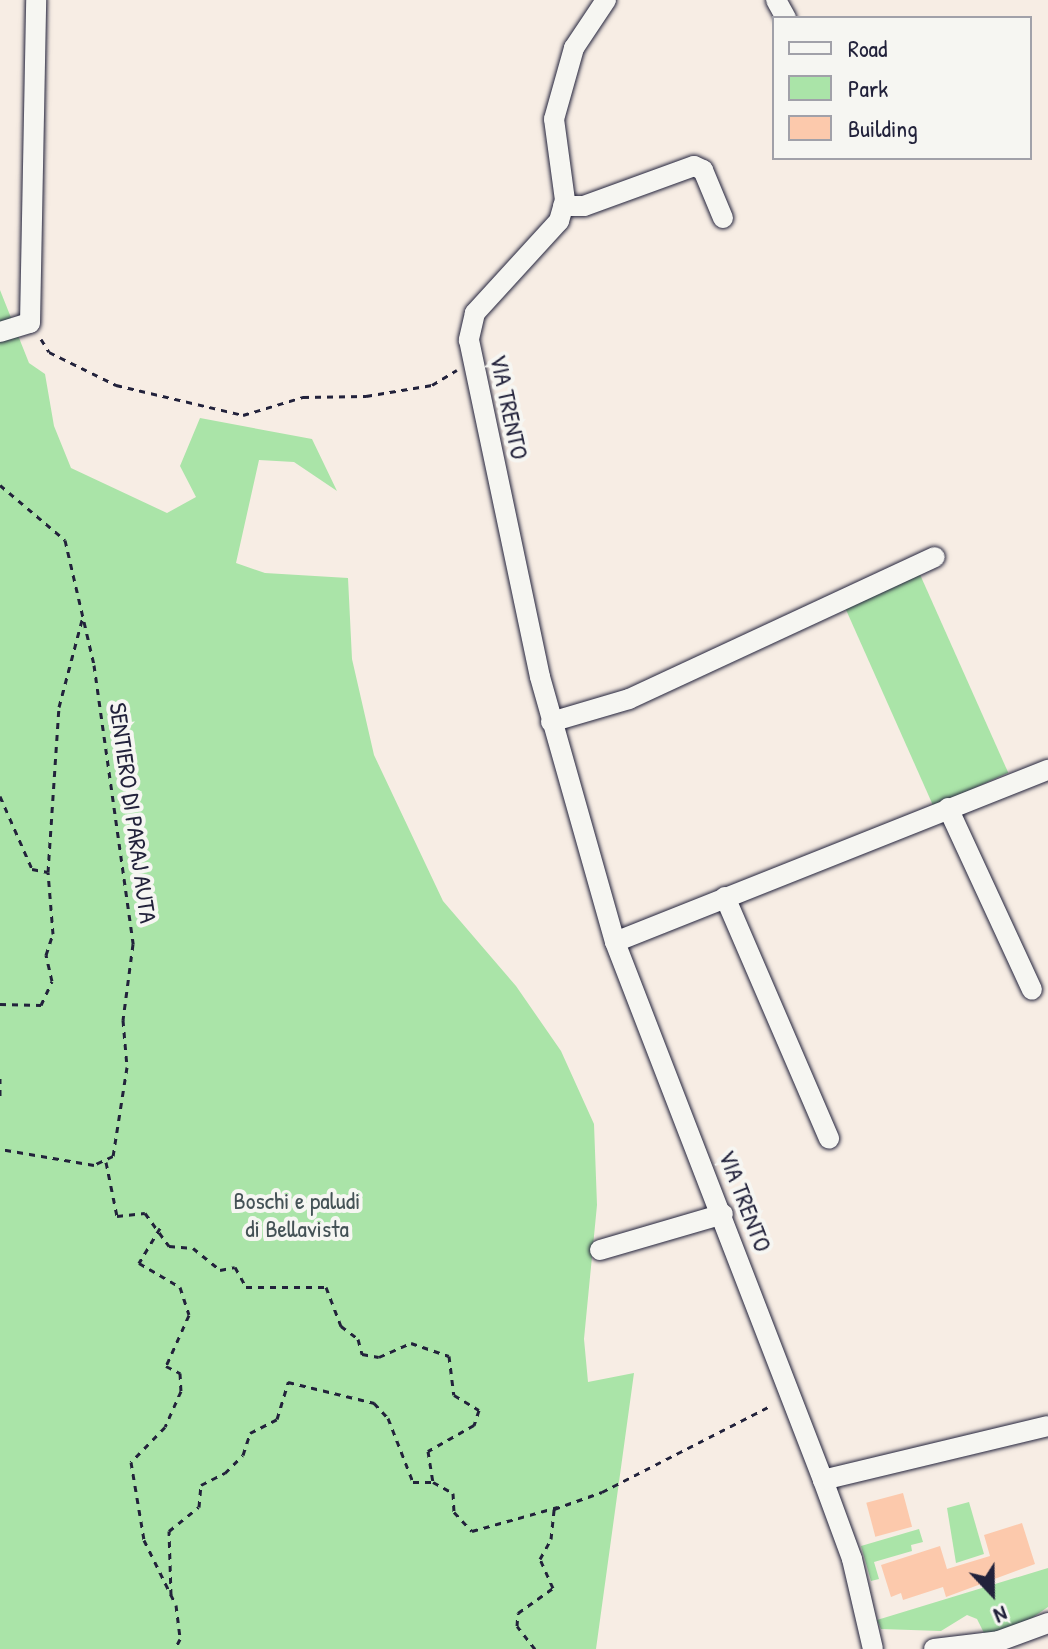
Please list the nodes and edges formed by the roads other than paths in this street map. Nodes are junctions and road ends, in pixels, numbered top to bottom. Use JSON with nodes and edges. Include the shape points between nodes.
{"nodes":[{"id":1,"x":36,"y":0,"type":"edge"},
{"id":2,"x":606,"y":0,"type":"edge"},
{"id":3,"x":563,"y":206,"type":"junction"},
{"id":4,"x":723,"y":218,"type":"dead end"},
{"id":5,"x":0,"y":332,"type":"edge"},
{"id":6,"x":935,"y":557,"type":"dead end"},
{"id":7,"x":551,"y":722,"type":"junction"},
{"id":8,"x":1048,"y":770,"type":"edge"},
{"id":9,"x":948,"y":808,"type":"junction"},
{"id":10,"x":725,"y":897,"type":"junction"},
{"id":11,"x":615,"y":942,"type":"junction"},
{"id":12,"x":1032,"y":990,"type":"dead end"},
{"id":13,"x":829,"y":1139,"type":"dead end"},
{"id":14,"x":723,"y":1214,"type":"junction"},
{"id":15,"x":600,"y":1250,"type":"dead end"},
{"id":16,"x":1048,"y":1426,"type":"edge"},
{"id":17,"x":823,"y":1480,"type":"junction"},
{"id":18,"x":1048,"y":1623,"type":"edge"},
{"id":19,"x":873,"y":1649,"type":"edge"},
{"id":20,"x":934,"y":1649,"type":"edge"}],
"edges":[{"from":1,"to":5,"type":"street","via":[[30,323]]},
{"from":2,"to":3,"type":"street","via":[[574,48],[554,119]]},
{"from":3,"to":4,"type":"street","via":[[584,206],[694,166],[703,170]]},
{"from":3,"to":7,"type":"street","name":"VIA TRENTO","via":[[534,256],[475,313],[469,340]]},
{"from":6,"to":7,"type":"street","via":[[629,699]]},
{"from":7,"to":11,"type":"street","name":"VIA TRENTO"},
{"from":8,"to":9,"type":"street"},
{"from":9,"to":10,"type":"street"},
{"from":9,"to":12,"type":"street"},
{"from":10,"to":11,"type":"street"},
{"from":10,"to":13,"type":"street"},
{"from":11,"to":14,"type":"street","name":"VIA TRENTO"},
{"from":14,"to":15,"type":"street"},
{"from":14,"to":17,"type":"street","name":"VIA TRENTO"},
{"from":16,"to":17,"type":"street"},
{"from":17,"to":19,"type":"street","name":"VIA TRENTO","via":[[852,1559]]},
{"from":18,"to":20,"type":"street","via":[[999,1641]]}]}
